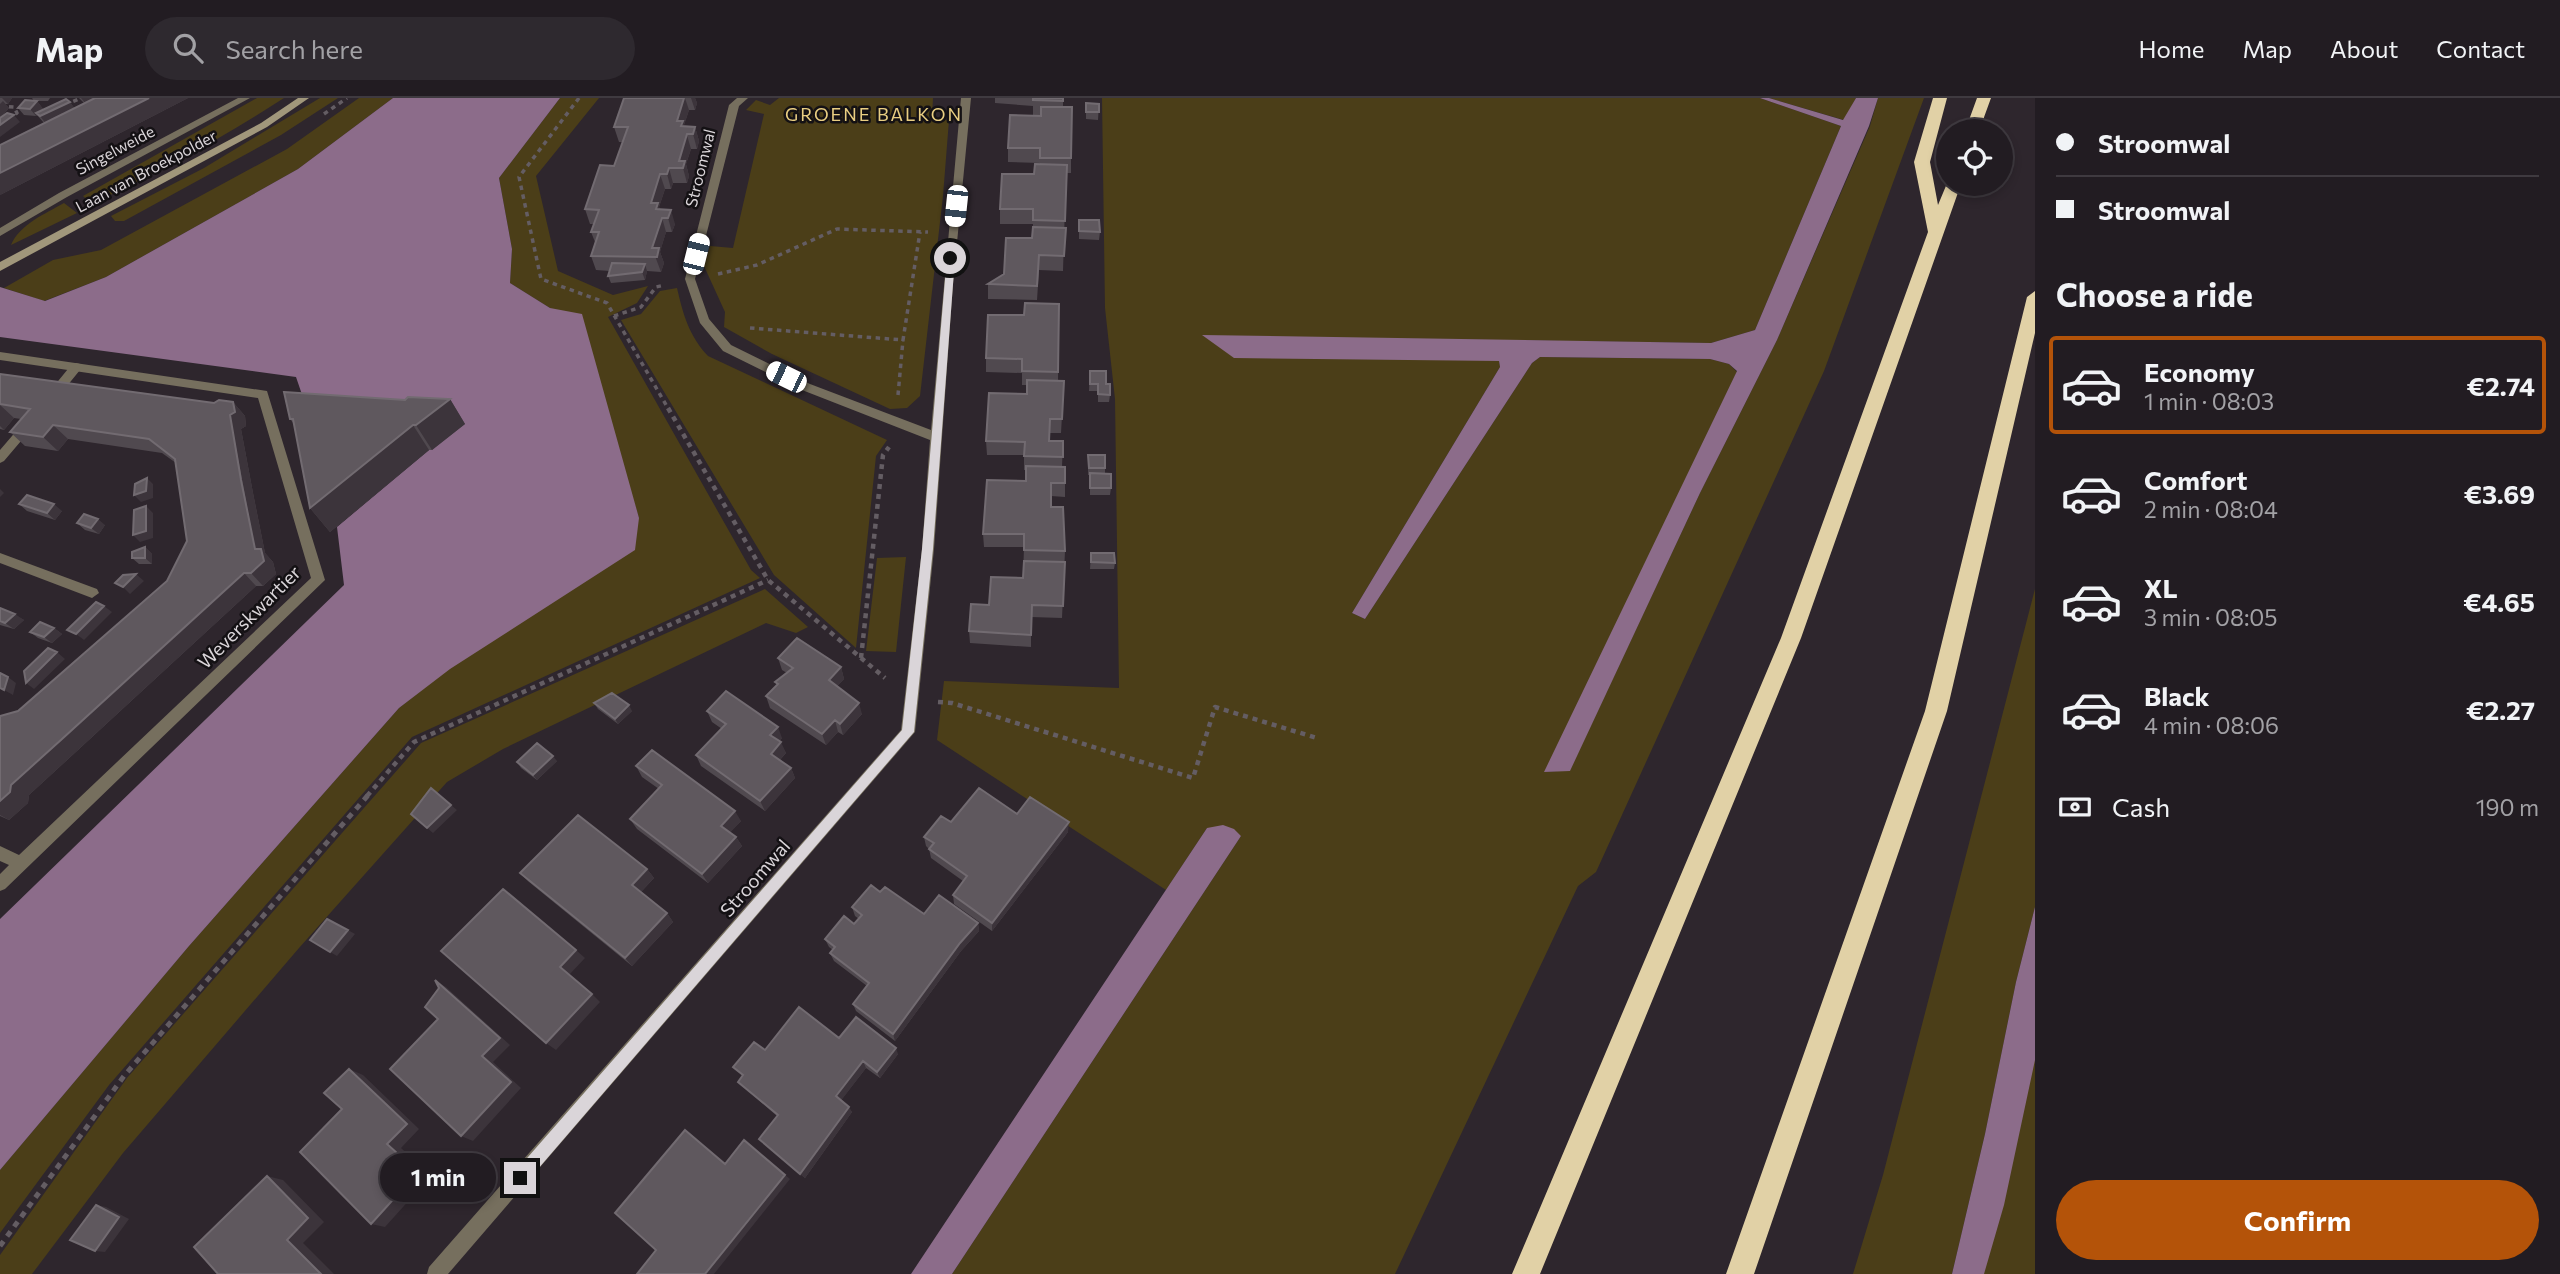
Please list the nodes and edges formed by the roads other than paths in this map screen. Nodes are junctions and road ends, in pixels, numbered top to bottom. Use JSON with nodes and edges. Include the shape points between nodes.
{"nodes":[{"id":1,"x":245,"y":98,"type":"edge"},
{"id":2,"x":304,"y":98,"type":"edge"},
{"id":3,"x":743,"y":98,"type":"edge"},
{"id":4,"x":966,"y":98,"type":"edge"},
{"id":5,"x":1940,"y":98,"type":"edge"},
{"id":6,"x":1984,"y":98,"type":"edge"},
{"id":7,"x":1976,"y":119,"type":"edge"},
{"id":8,"x":1949,"y":196,"type":"edge"},
{"id":9,"x":0,"y":233,"type":"edge"},
{"id":10,"x":1935,"y":233,"type":"junction"},
{"id":11,"x":0,"y":267,"type":"edge"},
{"id":12,"x":2035,"y":297,"type":"edge"},
{"id":13,"x":0,"y":356,"type":"edge"},
{"id":14,"x":76,"y":367,"type":"junction"},
{"id":15,"x":54,"y":394,"type":"edge"},
{"id":16,"x":31,"y":421,"type":"edge"},
{"id":17,"x":936,"y":437,"type":"junction"},
{"id":18,"x":0,"y":458,"type":"edge"},
{"id":19,"x":0,"y":558,"type":"edge"},
{"id":20,"x":92,"y":593,"type":"dead end"},
{"id":21,"x":0,"y":853,"type":"edge"},
{"id":22,"x":21,"y":864,"type":"junction"},
{"id":23,"x":0,"y":884,"type":"edge"},
{"id":24,"x":436,"y":1274,"type":"edge"},
{"id":25,"x":1526,"y":1274,"type":"edge"},
{"id":26,"x":1740,"y":1274,"type":"edge"}],
"edges":[{"from":1,"to":9,"type":"street","name":"Singelweide"},
{"from":2,"to":11,"type":"main road","name":"Laan van Broekpolder","via":[[264,125]]},
{"from":3,"to":17,"type":"street","name":"Stroomwal","via":[[734,106],[690,279],[707,324],[727,348],[806,387]]},
{"from":4,"to":17,"type":"street","name":"Stroomwal"},
{"from":5,"to":10,"type":"highway","via":[[1922,162]]},
{"from":6,"to":7,"type":"highway"},
{"from":8,"to":10,"type":"highway"},
{"from":10,"to":25,"type":"highway","via":[[1791,638]]},
{"from":12,"to":26,"type":"highway","via":[[1936,711]]},
{"from":13,"to":14,"type":"street","name":"Weverskwartier"},
{"from":14,"to":15,"type":"street"},
{"from":14,"to":22,"type":"street","name":"Weverskwartier","via":[[263,394],[318,580]]},
{"from":16,"to":18,"type":"street"},
{"from":17,"to":24,"type":"street","name":"Stroomwal","via":[[908,732]]},
{"from":19,"to":20,"type":"street"},
{"from":21,"to":22,"type":"street"},
{"from":22,"to":23,"type":"street","name":"Weverskwartier"}]}
